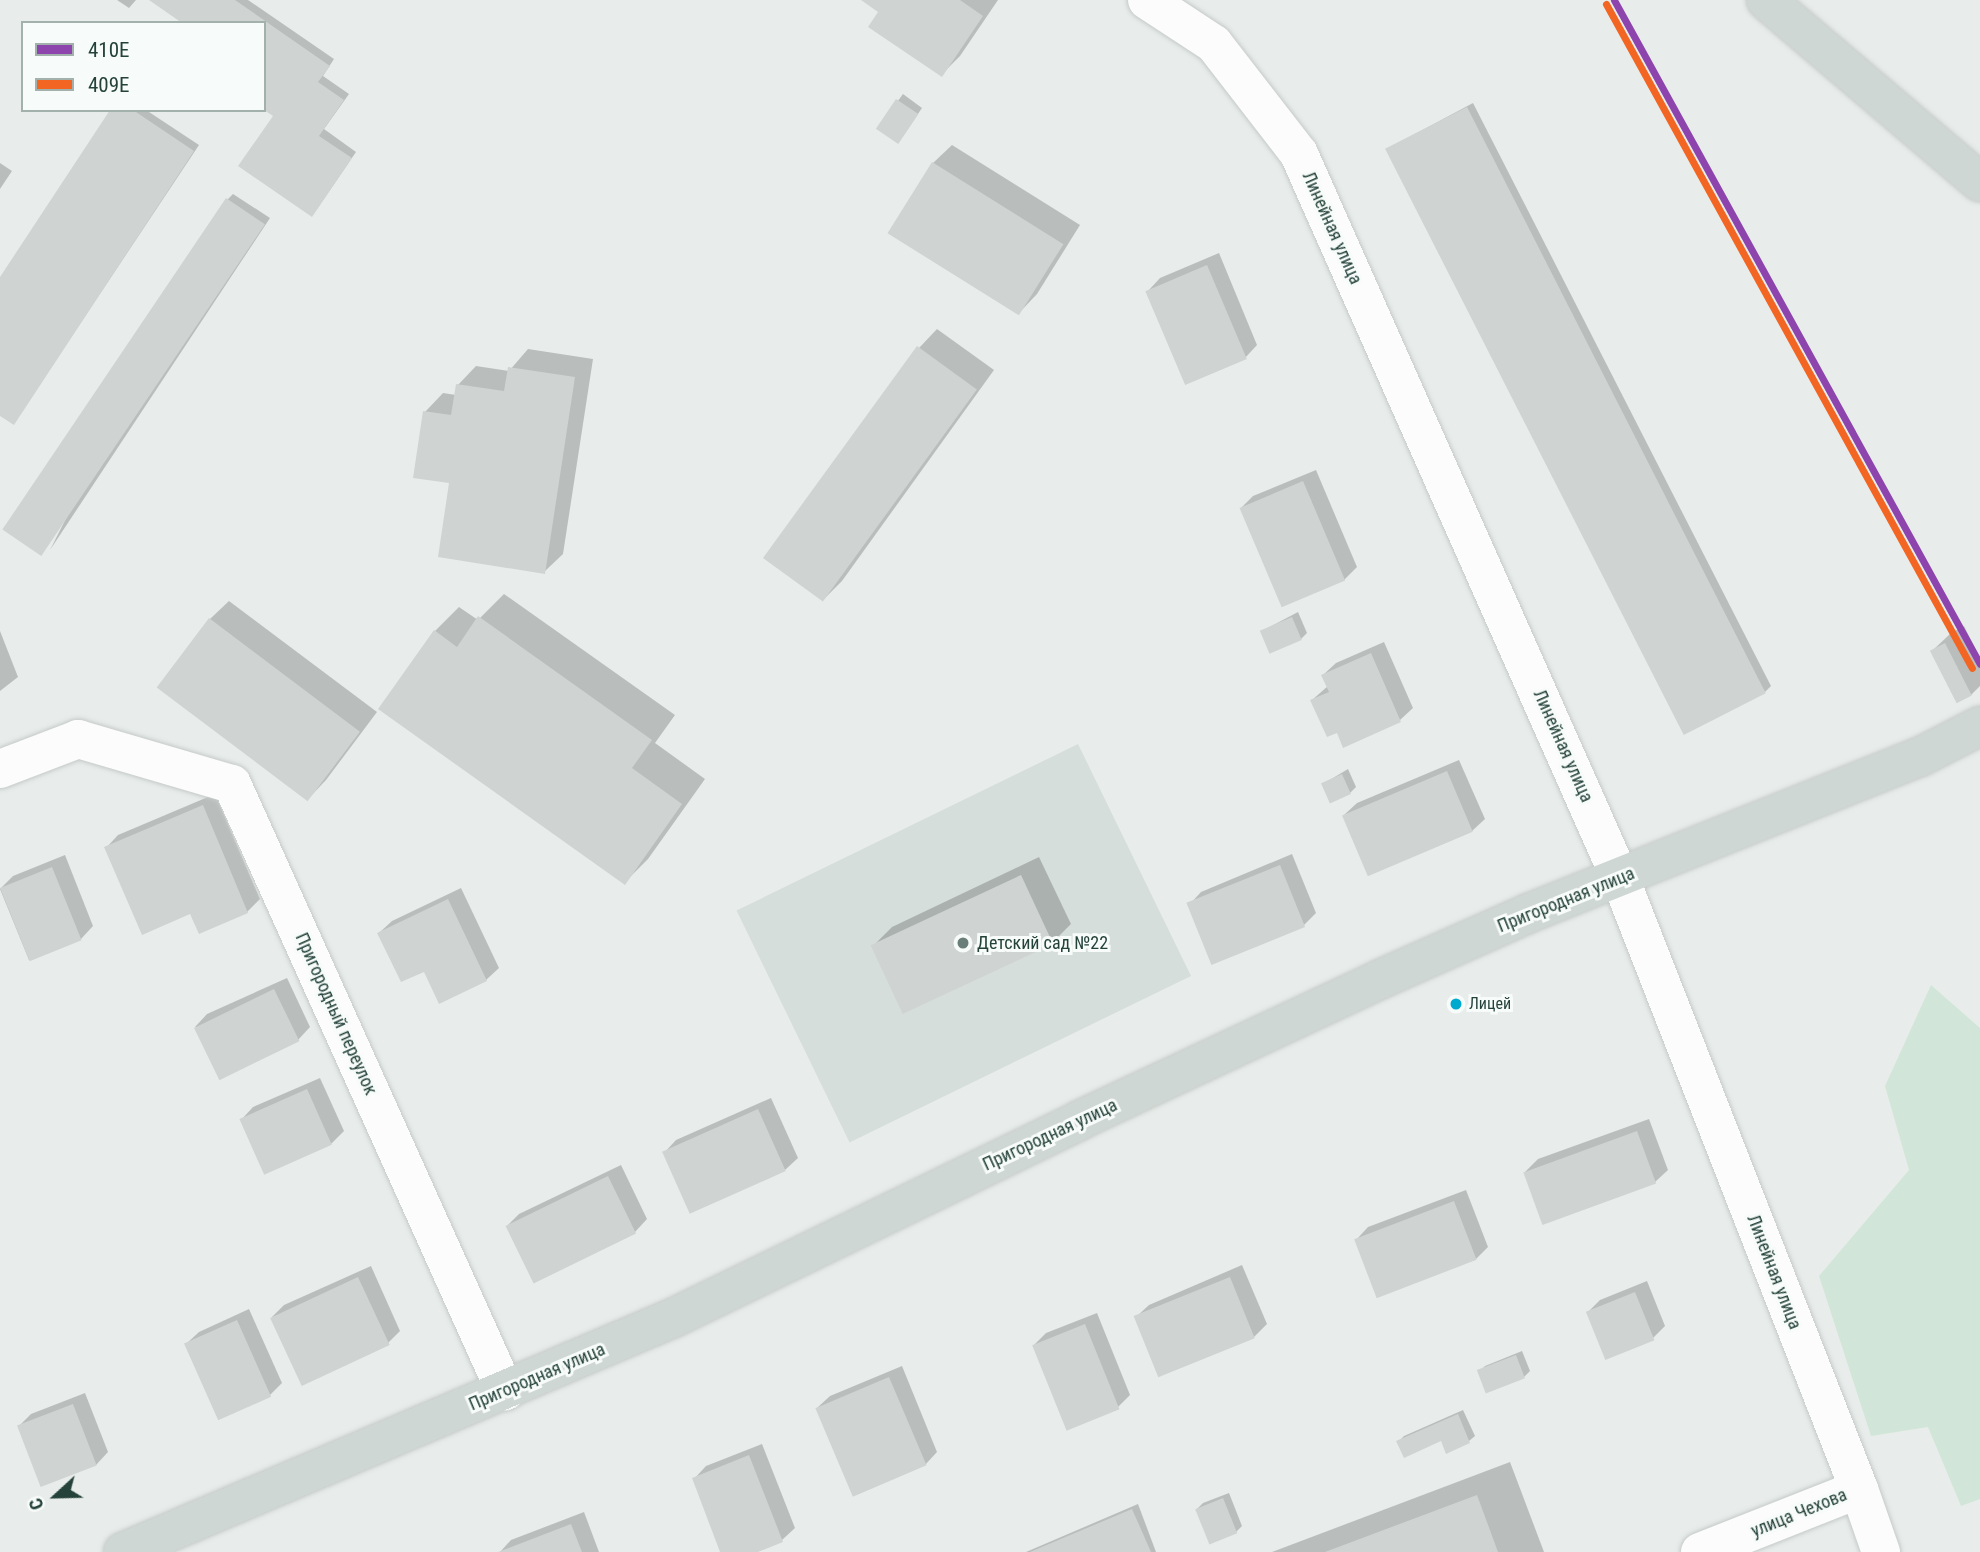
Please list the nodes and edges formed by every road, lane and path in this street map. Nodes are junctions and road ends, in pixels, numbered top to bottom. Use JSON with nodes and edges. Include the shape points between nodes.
{"nodes":[{"id":1,"x":1147,"y":0,"type":"edge"},
{"id":2,"x":1766,"y":0,"type":"edge"},
{"id":3,"x":1980,"y":182,"type":"edge"},
{"id":4,"x":1980,"y":726,"type":"edge"},
{"id":5,"x":0,"y":769,"type":"edge"},
{"id":6,"x":1620,"y":878,"type":"junction"},
{"id":7,"x":505,"y":1391,"type":"junction"},
{"id":8,"x":1859,"y":1489,"type":"junction"},
{"id":9,"x":123,"y":1552,"type":"edge"},
{"id":10,"x":1700,"y":1552,"type":"edge"},
{"id":11,"x":1881,"y":1552,"type":"edge"}],
"edges":[{"from":1,"to":6,"type":"street","name":"Линейная улица","via":[[1214,44],[1299,153]]},
{"from":2,"to":3,"type":"main road"},
{"from":4,"to":6,"type":"main road","name":"Пригородная улица","via":[[1920,758]]},
{"from":5,"to":7,"type":"street","name":"Пригородный переулок","via":[[78,739],[232,784]]},
{"from":6,"to":7,"type":"main road","name":"Пригородная улица","via":[[1381,979],[673,1318]]},
{"from":6,"to":8,"type":"street","name":"Линейная улица"},
{"from":7,"to":9,"type":"main road","name":"Пригородная улица"},
{"from":8,"to":10,"type":"street","name":"улица Чехова"},
{"from":8,"to":11,"type":"street","name":"Линейная улица"}]}
